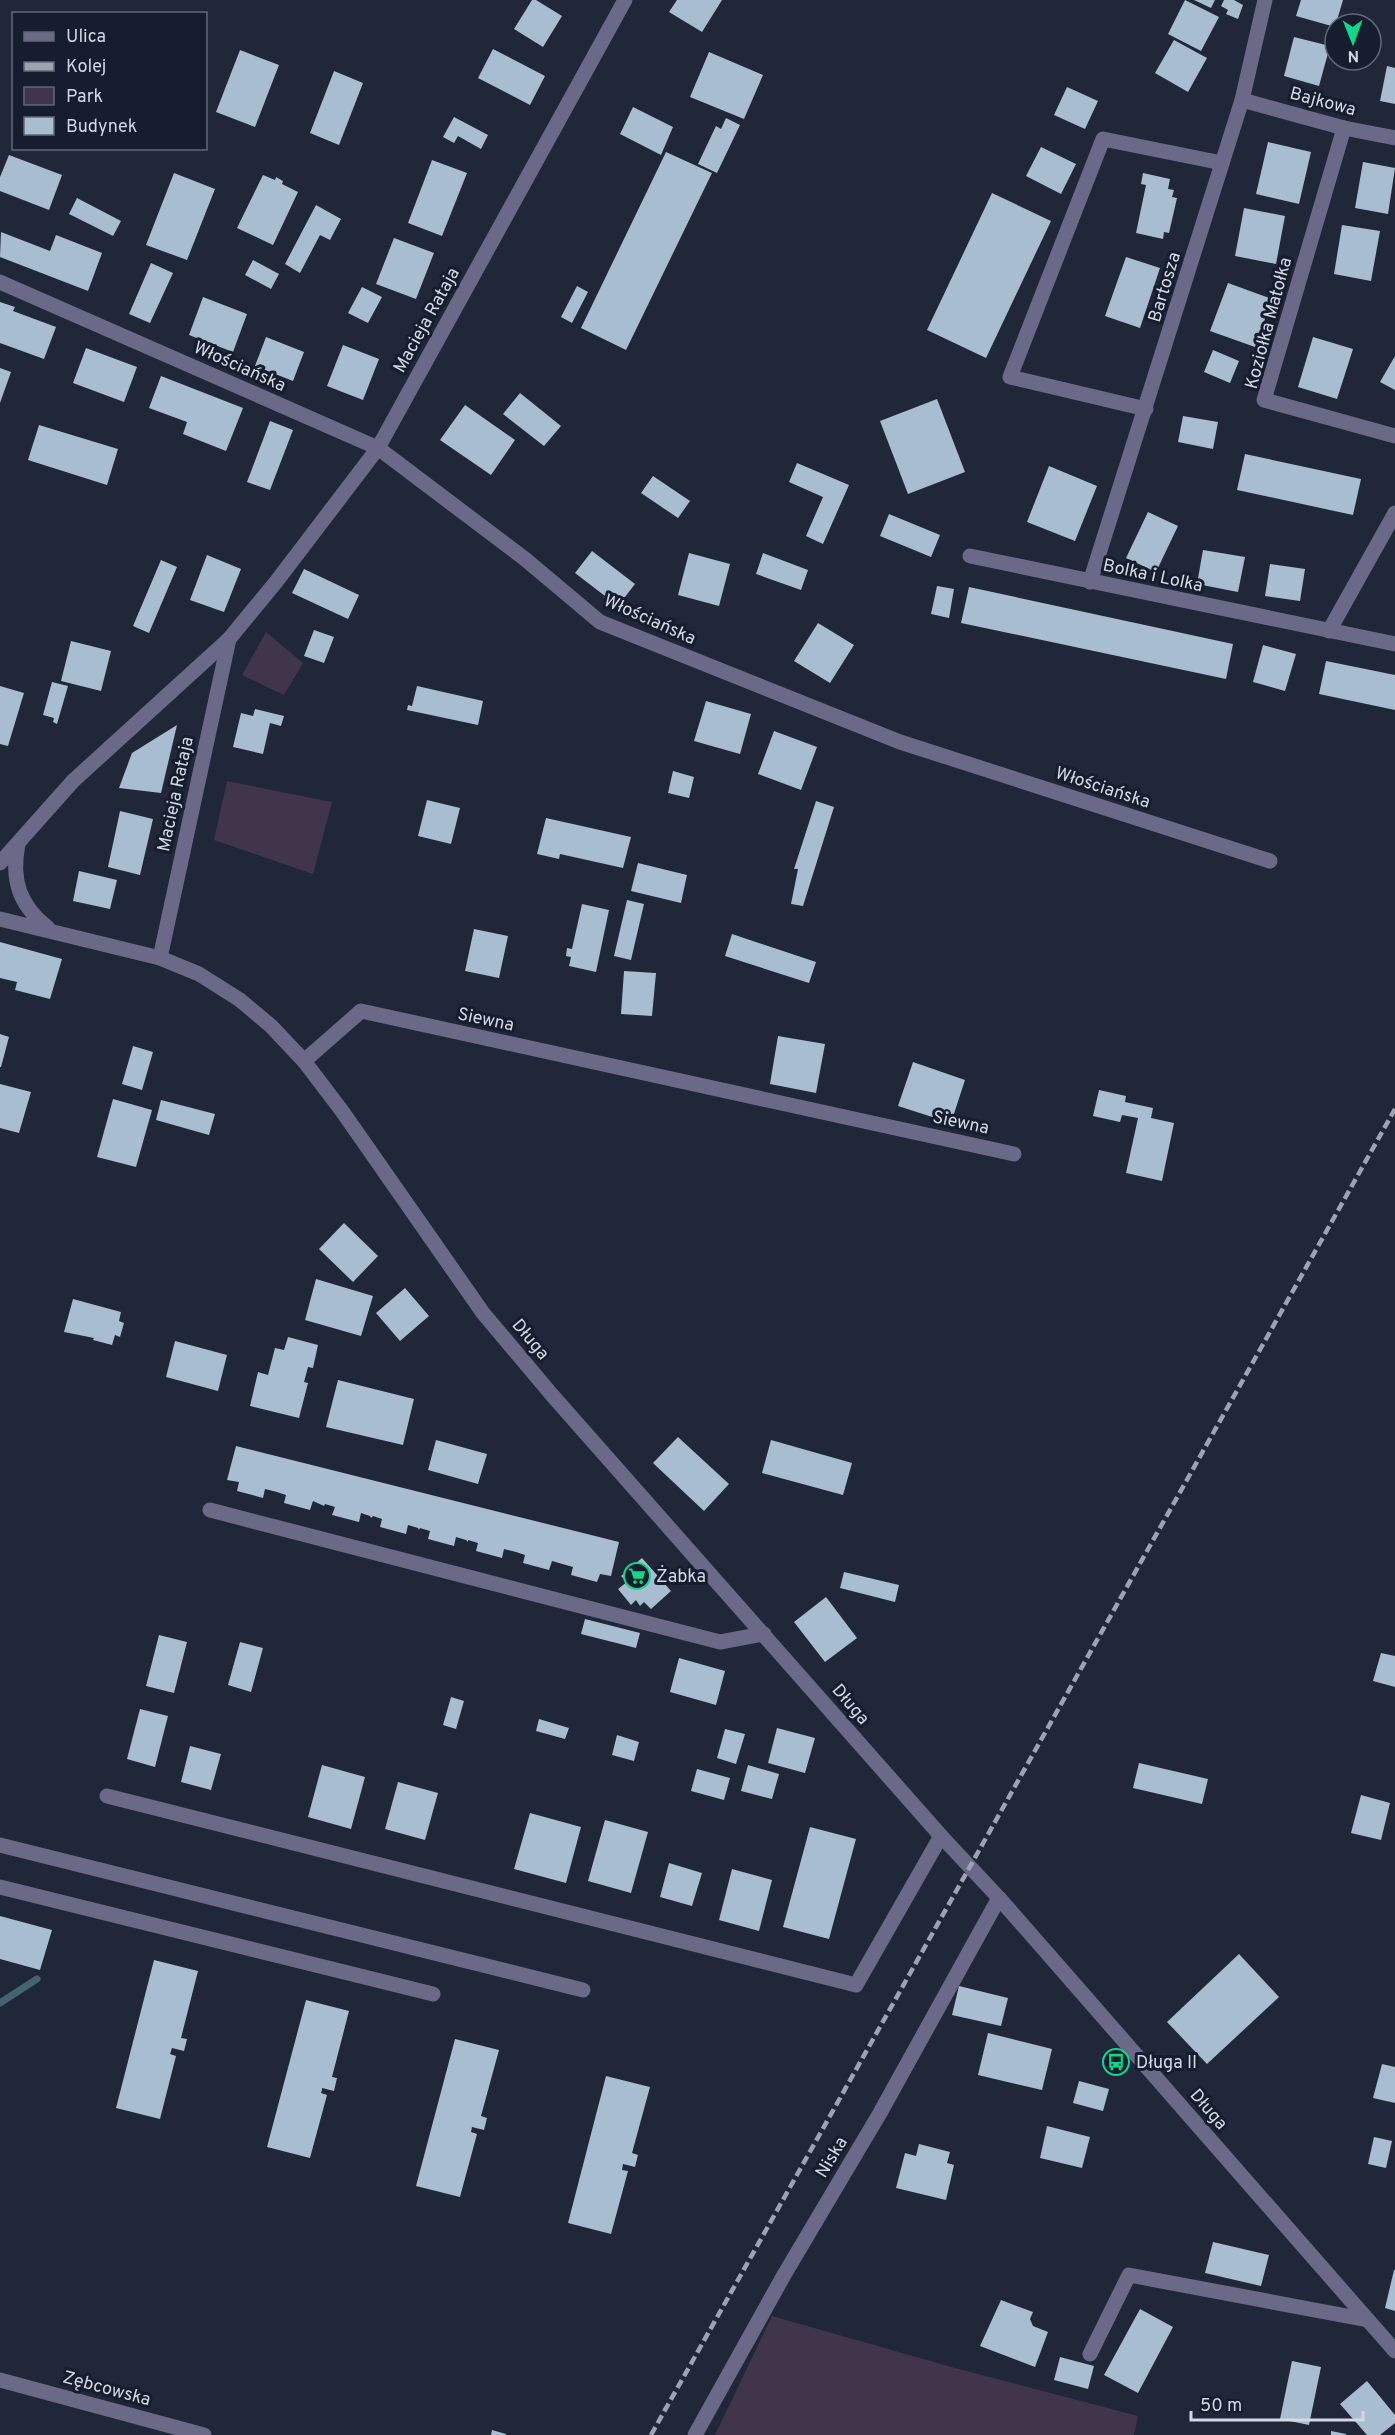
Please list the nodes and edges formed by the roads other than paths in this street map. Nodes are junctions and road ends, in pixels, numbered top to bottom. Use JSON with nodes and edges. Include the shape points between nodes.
{"nodes":[{"id":1,"x":626,"y":0,"type":"edge"},
{"id":2,"x":1265,"y":0,"type":"edge"},
{"id":3,"x":1242,"y":99,"type":"junction"},
{"id":4,"x":1344,"y":128,"type":"junction"},
{"id":5,"x":1395,"y":138,"type":"edge"},
{"id":6,"x":1222,"y":163,"type":"junction"},
{"id":7,"x":0,"y":282,"type":"edge"},
{"id":8,"x":1146,"y":409,"type":"junction"},
{"id":9,"x":1395,"y":436,"type":"edge"},
{"id":10,"x":378,"y":448,"type":"junction"},
{"id":11,"x":1395,"y":513,"type":"edge"},
{"id":12,"x":1390,"y":532,"type":"edge"},
{"id":13,"x":970,"y":556,"type":"dead end"},
{"id":14,"x":1090,"y":582,"type":"junction"},
{"id":15,"x":1329,"y":631,"type":"junction"},
{"id":16,"x":229,"y":639,"type":"junction"},
{"id":17,"x":1395,"y":644,"type":"edge"},
{"id":18,"x":18,"y":843,"type":"junction"},
{"id":19,"x":1270,"y":861,"type":"dead end"},
{"id":20,"x":0,"y":863,"type":"edge"},
{"id":21,"x":0,"y":919,"type":"edge"},
{"id":22,"x":51,"y":930,"type":"junction"},
{"id":23,"x":160,"y":958,"type":"junction"},
{"id":24,"x":304,"y":1061,"type":"junction"},
{"id":25,"x":1014,"y":1154,"type":"dead end"},
{"id":26,"x":210,"y":1510,"type":"dead end"},
{"id":27,"x":764,"y":1634,"type":"junction"},
{"id":28,"x":107,"y":1796,"type":"dead end"},
{"id":29,"x":941,"y":1836,"type":"junction"},
{"id":30,"x":0,"y":1845,"type":"edge"},
{"id":31,"x":0,"y":1887,"type":"edge"},
{"id":32,"x":999,"y":1898,"type":"junction"},
{"id":33,"x":583,"y":1990,"type":"dead end"},
{"id":34,"x":433,"y":1994,"type":"dead end"},
{"id":35,"x":1368,"y":2320,"type":"junction"},
{"id":36,"x":1395,"y":2351,"type":"edge"},
{"id":37,"x":1090,"y":2354,"type":"dead end"},
{"id":38,"x":0,"y":2380,"type":"edge"},
{"id":39,"x":204,"y":2435,"type":"edge"},
{"id":40,"x":695,"y":2435,"type":"edge"}],
"edges":[{"from":1,"to":10,"type":"street","name":"Macieja Rataja"},
{"from":2,"to":3,"type":"street","name":"Bartosza"},
{"from":3,"to":4,"type":"street","name":"Bajkowa"},
{"from":3,"to":6,"type":"street","name":"Bartosza"},
{"from":4,"to":5,"type":"street","name":"Bajkowa"},
{"from":4,"to":9,"type":"street","name":"Koziołka Matołka","via":[[1264,400]]},
{"from":6,"to":8,"type":"street","name":"Bartosza"},
{"from":6,"to":8,"type":"street","via":[[1103,139],[1010,377]]},
{"from":7,"to":10,"type":"street","name":"Włościańska"},
{"from":8,"to":14,"type":"street","name":"Bartosza"},
{"from":10,"to":16,"type":"street","name":"Macieja Rataja"},
{"from":10,"to":19,"type":"street","name":"Włościańska","via":[[525,559],[600,622],[900,742]]},
{"from":11,"to":12,"type":"street"},
{"from":12,"to":15,"type":"street"},
{"from":13,"to":14,"type":"street","name":"Bolka i Lolka"},
{"from":14,"to":15,"type":"street","name":"Bolka i Lolka"},
{"from":15,"to":17,"type":"street","name":"Bolka i Lolka"},
{"from":16,"to":18,"type":"street","name":"Macieja Rataja","via":[[73,781]]},
{"from":16,"to":23,"type":"street","name":"Macieja Rataja"},
{"from":18,"to":20,"type":"street","name":"Macieja Rataja"},
{"from":18,"to":22,"type":"street","via":[[14,864],[19,890],[33,916]]},
{"from":21,"to":22,"type":"street"},
{"from":22,"to":23,"type":"street"},
{"from":23,"to":24,"type":"street","via":[[200,975],[240,1000]]},
{"from":24,"to":25,"type":"street","name":"Siewna","via":[[361,1011]]},
{"from":24,"to":27,"type":"street","name":"Długa","via":[[483,1313]]},
{"from":26,"to":27,"type":"street","via":[[720,1642]]},
{"from":27,"to":29,"type":"street","name":"Długa"},
{"from":28,"to":29,"type":"street","via":[[856,1985]]},
{"from":29,"to":32,"type":"street","name":"Długa"},
{"from":30,"to":33,"type":"street"},
{"from":31,"to":34,"type":"street"},
{"from":32,"to":35,"type":"street","name":"Długa"},
{"from":32,"to":40,"type":"street","name":"Niska"},
{"from":35,"to":36,"type":"street","name":"Długa"},
{"from":35,"to":37,"type":"street","via":[[1129,2275]]},
{"from":38,"to":39,"type":"street","name":"Zębcowska"}]}
